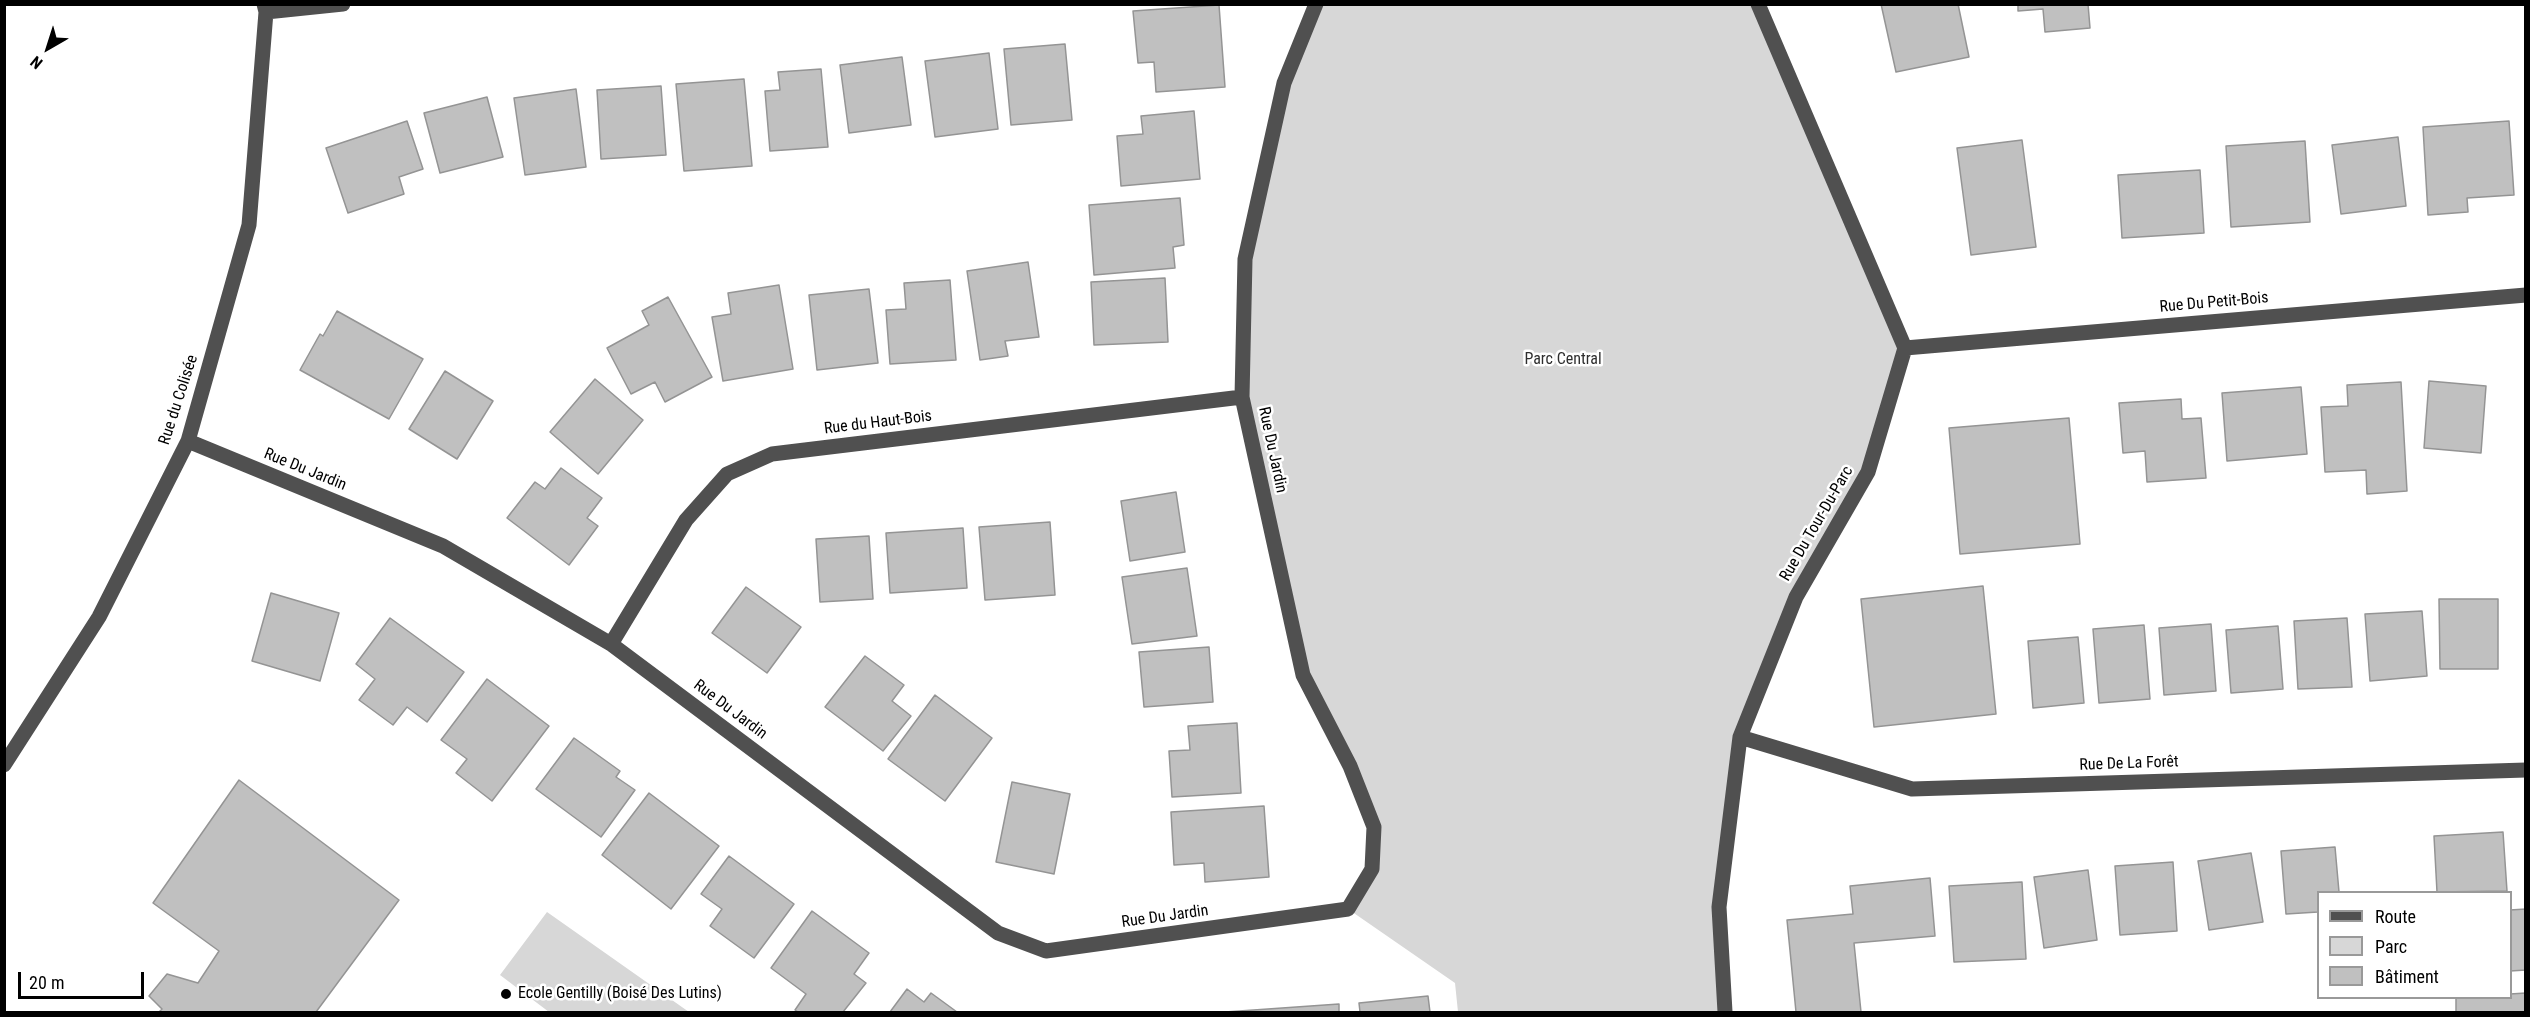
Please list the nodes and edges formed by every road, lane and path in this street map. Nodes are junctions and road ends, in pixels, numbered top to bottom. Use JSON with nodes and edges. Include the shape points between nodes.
{"nodes":[{"id":1,"x":343,"y":4,"type":"edge"},
{"id":2,"x":1316,"y":4,"type":"edge"},
{"id":3,"x":1758,"y":4,"type":"edge"},
{"id":4,"x":265,"y":8,"type":"edge"},
{"id":5,"x":2526,"y":295,"type":"edge"},
{"id":6,"x":1905,"y":348,"type":"junction"},
{"id":7,"x":1242,"y":397,"type":"junction"},
{"id":8,"x":188,"y":441,"type":"junction"},
{"id":9,"x":611,"y":644,"type":"junction"},
{"id":10,"x":1740,"y":737,"type":"junction"},
{"id":11,"x":4,"y":765,"type":"edge"},
{"id":12,"x":2526,"y":770,"type":"edge"},
{"id":13,"x":1725,"y":1012,"type":"edge"}],
"edges":[{"from":1,"to":4,"type":"street"},
{"from":2,"to":7,"type":"street","name":"Rue Du Jardin","via":[[1284,83],[1245,259]]},
{"from":3,"to":6,"type":"street"},
{"from":4,"to":8,"type":"street","name":"Rue du Colisée","via":[[249,225]]},
{"from":5,"to":6,"type":"street","name":"Rue Du Petit-Bois"},
{"from":6,"to":10,"type":"street","name":"Rue Du Tour-Du-Parc","via":[[1868,472],[1796,597]]},
{"from":7,"to":9,"type":"street","name":"Rue du Haut-Bois","via":[[772,454],[727,474],[686,520]]},
{"from":7,"to":9,"type":"street","name":"Rue Du Jardin","via":[[1303,675],[1350,766],[1374,827],[1372,869],[1348,909],[1046,951],[998,933]]},
{"from":8,"to":9,"type":"street","name":"Rue Du Jardin","via":[[443,546]]},
{"from":8,"to":11,"type":"street","name":"Rue du Colisée","via":[[99,618]]},
{"from":10,"to":12,"type":"street","name":"Rue De La Forêt","via":[[1912,789]]},
{"from":10,"to":13,"type":"street","name":"Rue Du Tour-Du-Parc","via":[[1719,907]]}]}
